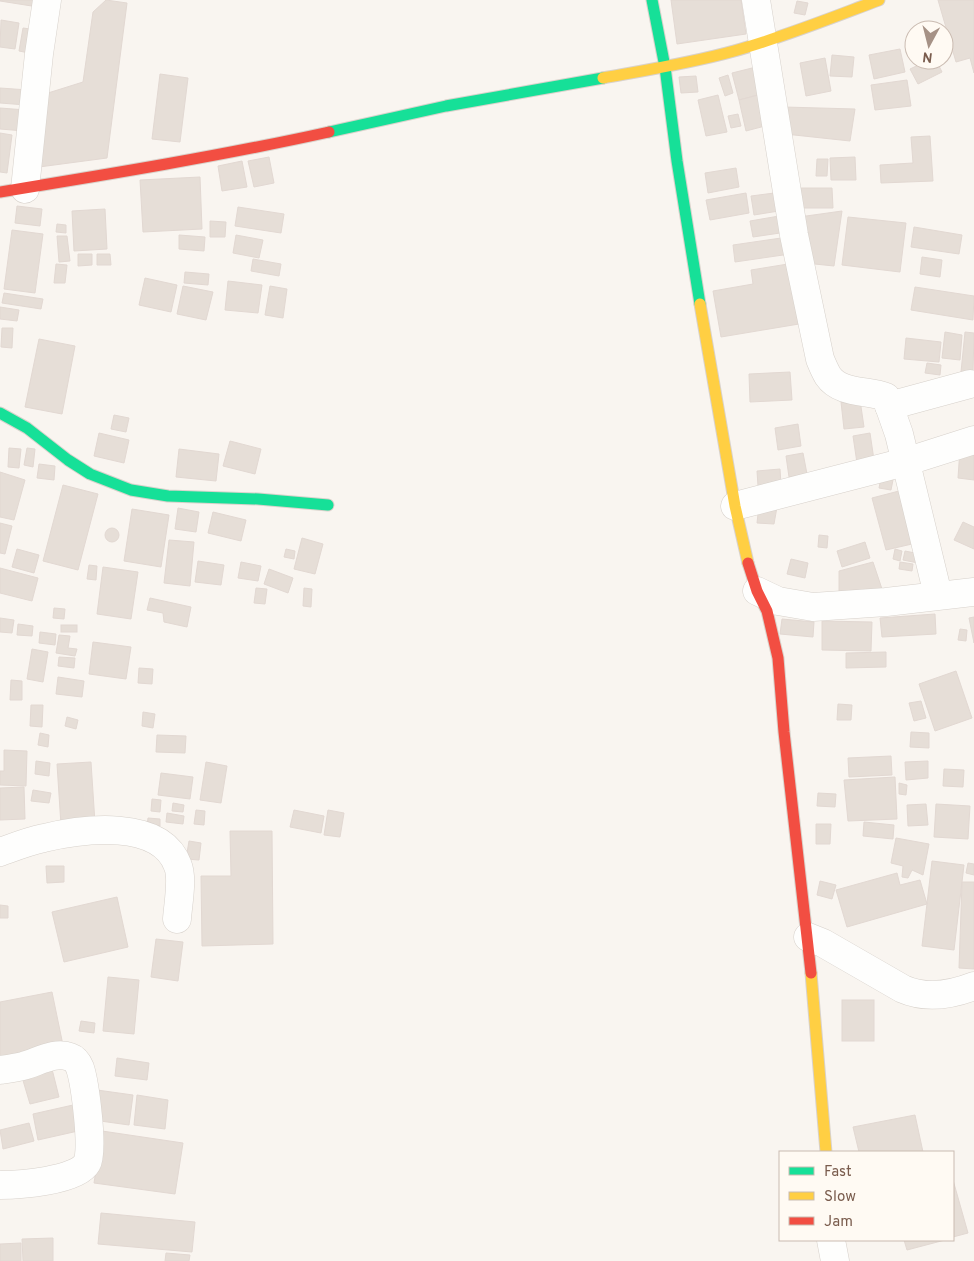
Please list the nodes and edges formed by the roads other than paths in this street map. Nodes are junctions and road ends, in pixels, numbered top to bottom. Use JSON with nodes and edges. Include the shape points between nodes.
{"nodes":[{"id":1,"x":47,"y":0,"type":"edge"},
{"id":2,"x":652,"y":0,"type":"edge"},
{"id":3,"x":756,"y":0,"type":"edge"},
{"id":4,"x":879,"y":0,"type":"edge"},
{"id":5,"x":764,"y":42,"type":"junction"},
{"id":6,"x":665,"y":67,"type":"junction"},
{"id":7,"x":13,"y":190,"type":"edge"},
{"id":8,"x":970,"y":384,"type":"dead end"},
{"id":9,"x":889,"y":406,"type":"junction"},
{"id":10,"x":0,"y":413,"type":"edge"},
{"id":11,"x":974,"y":440,"type":"edge"},
{"id":12,"x":905,"y":462,"type":"junction"},
{"id":13,"x":328,"y":505,"type":"dead end"},
{"id":14,"x":735,"y":506,"type":"junction"},
{"id":15,"x":757,"y":591,"type":"junction"},
{"id":16,"x":974,"y":592,"type":"edge"},
{"id":17,"x":938,"y":595,"type":"junction"},
{"id":18,"x":0,"y":852,"type":"edge"},
{"id":19,"x":177,"y":919,"type":"dead end"},
{"id":20,"x":808,"y":937,"type":"junction"},
{"id":21,"x":974,"y":986,"type":"edge"},
{"id":22,"x":0,"y":1070,"type":"edge"},
{"id":23,"x":826,"y":1151,"type":"edge"},
{"id":24,"x":0,"y":1184,"type":"edge"},
{"id":25,"x":832,"y":1241,"type":"edge"},
{"id":26,"x":835,"y":1261,"type":"edge"}],
"edges":[{"from":1,"to":7,"type":"street"},
{"from":2,"to":6,"type":"street"},
{"from":3,"to":5,"type":"street"},
{"from":4,"to":5,"type":"street"},
{"from":5,"to":6,"type":"street"},
{"from":5,"to":9,"type":"street","via":[[794,235],[820,359],[834,382],[850,390],[886,397]]},
{"from":6,"to":7,"type":"street","via":[[446,106],[167,166]]},
{"from":6,"to":14,"type":"street","via":[[688,231]]},
{"from":8,"to":9,"type":"street"},
{"from":9,"to":12,"type":"street"},
{"from":10,"to":13,"type":"street","via":[[90,474],[131,490],[168,496]]},
{"from":11,"to":12,"type":"street"},
{"from":12,"to":14,"type":"street"},
{"from":12,"to":17,"type":"street"},
{"from":14,"to":15,"type":"street"},
{"from":15,"to":17,"type":"street","via":[[778,601],[814,607]]},
{"from":15,"to":20,"type":"street","via":[[767,611],[778,658]]},
{"from":16,"to":17,"type":"street"},
{"from":18,"to":19,"type":"street","via":[[43,838],[70,834],[113,830],[141,834],[160,842],[179,866]]},
{"from":20,"to":21,"type":"street","via":[[914,994],[948,994]]},
{"from":20,"to":23,"type":"street"},
{"from":22,"to":24,"type":"street","via":[[53,1056],[78,1062],[87,1108],[90,1151],[82,1169],[65,1177]]},
{"from":25,"to":26,"type":"street"}]}
